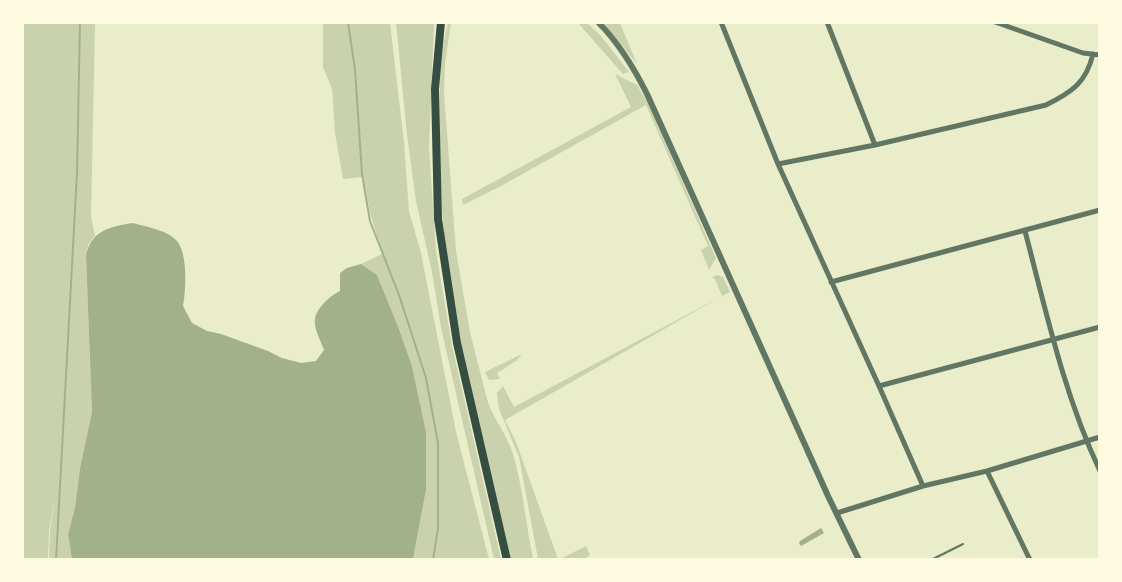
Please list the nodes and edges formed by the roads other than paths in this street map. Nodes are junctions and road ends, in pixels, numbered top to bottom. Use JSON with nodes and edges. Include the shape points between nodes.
{"nodes":[{"id":1,"x":441,"y":22,"type":"edge"},
{"id":2,"x":598,"y":22,"type":"edge"},
{"id":3,"x":721,"y":22,"type":"edge"},
{"id":4,"x":827,"y":22,"type":"edge"},
{"id":5,"x":995,"y":22,"type":"edge"},
{"id":6,"x":1016,"y":26,"type":"edge"},
{"id":7,"x":1096,"y":54,"type":"edge"},
{"id":8,"x":875,"y":145,"type":"junction"},
{"id":9,"x":778,"y":164,"type":"junction"},
{"id":10,"x":1100,"y":210,"type":"edge"},
{"id":11,"x":1025,"y":231,"type":"junction"},
{"id":12,"x":831,"y":282,"type":"junction"},
{"id":13,"x":1100,"y":327,"type":"edge"},
{"id":14,"x":1054,"y":340,"type":"junction"},
{"id":15,"x":879,"y":386,"type":"junction"},
{"id":16,"x":1100,"y":437,"type":"edge"},
{"id":17,"x":1086,"y":441,"type":"junction"},
{"id":18,"x":987,"y":471,"type":"junction"},
{"id":19,"x":1100,"y":471,"type":"edge"},
{"id":20,"x":923,"y":486,"type":"junction"},
{"id":21,"x":837,"y":513,"type":"junction"},
{"id":22,"x":963,"y":544,"type":"dead end"},
{"id":23,"x":507,"y":560,"type":"edge"},
{"id":24,"x":860,"y":560,"type":"edge"},
{"id":25,"x":931,"y":560,"type":"edge"},
{"id":26,"x":1030,"y":560,"type":"edge"}],
"edges":[{"from":1,"to":23,"type":"main road","via":[[435,128],[439,228],[457,343]]},
{"from":2,"to":21,"type":"street","via":[[636,71]]},
{"from":3,"to":9,"type":"street"},
{"from":4,"to":8,"type":"street"},
{"from":5,"to":6,"type":"street"},
{"from":6,"to":7,"type":"street","via":[[1083,53]]},
{"from":7,"to":8,"type":"street","via":[[1083,81],[1046,105]]},
{"from":8,"to":9,"type":"street"},
{"from":9,"to":12,"type":"street"},
{"from":10,"to":11,"type":"street"},
{"from":11,"to":12,"type":"street"},
{"from":11,"to":14,"type":"street"},
{"from":12,"to":15,"type":"street"},
{"from":13,"to":14,"type":"street"},
{"from":14,"to":15,"type":"street"},
{"from":14,"to":17,"type":"street"},
{"from":15,"to":20,"type":"street"},
{"from":16,"to":17,"type":"street"},
{"from":17,"to":18,"type":"street"},
{"from":17,"to":19,"type":"street"},
{"from":18,"to":20,"type":"street"},
{"from":18,"to":26,"type":"street"},
{"from":20,"to":21,"type":"street"},
{"from":21,"to":24,"type":"street"},
{"from":22,"to":25,"type":"lane"}]}
